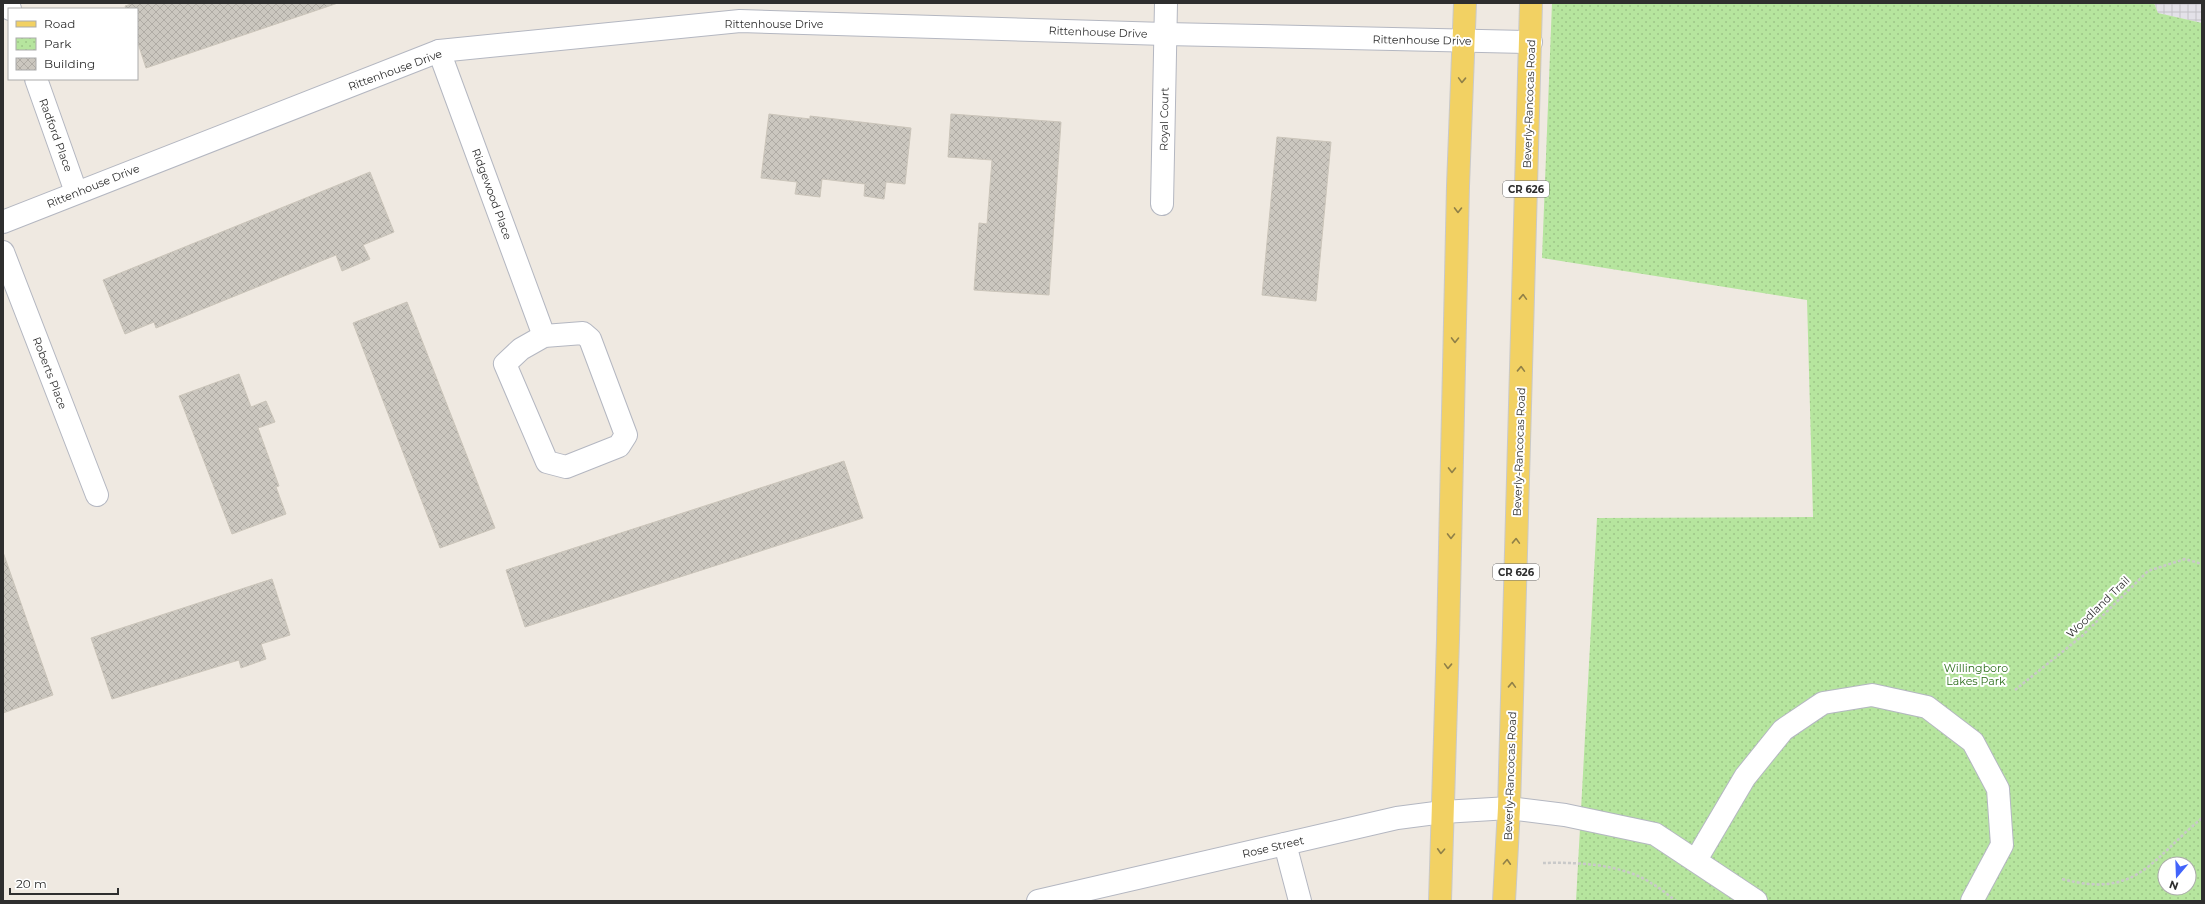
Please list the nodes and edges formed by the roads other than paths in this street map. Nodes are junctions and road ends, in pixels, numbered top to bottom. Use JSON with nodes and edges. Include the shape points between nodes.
{"nodes":[{"id":1,"x":1166,"y":3,"type":"edge"},
{"id":2,"x":1465,"y":3,"type":"edge"},
{"id":3,"x":1532,"y":3,"type":"edge"},
{"id":4,"x":740,"y":12,"type":"edge"},
{"id":5,"x":1165,"y":34,"type":"junction"},
{"id":6,"x":1464,"y":41,"type":"junction"},
{"id":7,"x":1530,"y":42,"type":"junction"},
{"id":8,"x":439,"y":51,"type":"junction"},
{"id":9,"x":36,"y":80,"type":"edge"},
{"id":10,"x":76,"y":192,"type":"junction"},
{"id":11,"x":1162,"y":204,"type":"dead end"},
{"id":12,"x":3,"y":222,"type":"edge"},
{"id":13,"x":3,"y":252,"type":"edge"},
{"id":14,"x":544,"y":336,"type":"junction"},
{"id":15,"x":97,"y":495,"type":"dead end"},
{"id":16,"x":1509,"y":808,"type":"junction"},
{"id":17,"x":1443,"y":812,"type":"junction"},
{"id":18,"x":1286,"y":844,"type":"junction"},
{"id":19,"x":1696,"y":860,"type":"junction"},
{"id":20,"x":1038,"y":901,"type":"edge"},
{"id":21,"x":1300,"y":901,"type":"edge"},
{"id":22,"x":1440,"y":901,"type":"edge"},
{"id":23,"x":1504,"y":901,"type":"edge"},
{"id":24,"x":1756,"y":901,"type":"edge"},
{"id":25,"x":1972,"y":901,"type":"edge"}],
"edges":[{"from":1,"to":5,"type":"street","name":"Royal Court"},
{"from":2,"to":6,"type":"main road"},
{"from":3,"to":7,"type":"main road","name":"Beverly-Rancocas Road","number":"CR 626"},
{"from":4,"to":5,"type":"street","name":"Rittenhouse Drive"},
{"from":4,"to":8,"type":"street","name":"Rittenhouse Drive"},
{"from":5,"to":6,"type":"street","name":"Rittenhouse Drive"},
{"from":5,"to":11,"type":"street","name":"Royal Court"},
{"from":6,"to":7,"type":"street","name":"Rittenhouse Drive"},
{"from":6,"to":17,"type":"main road","one_way":true,"via":[[1458,186]]},
{"from":16,"to":7,"type":"main road","name":"Beverly-Rancocas Road","number":"CR 626","one_way":true},
{"from":8,"to":10,"type":"street","name":"Rittenhouse Drive"},
{"from":8,"to":14,"type":"street","name":"Ridgewood Place"},
{"from":9,"to":10,"type":"street","name":"Radford Place"},
{"from":10,"to":12,"type":"street","name":"Rittenhouse Drive"},
{"from":13,"to":15,"type":"street","name":"Roberts Place"},
{"from":14,"to":14,"type":"street","via":[[521,349],[505,364],[547,462],[566,467],[619,446],[626,435],[590,339],[583,333]]},
{"from":16,"to":17,"type":"street","name":"Rose Street"},
{"from":16,"to":19,"type":"street","name":"Rose Street","via":[[1565,815],[1655,834]]},
{"from":23,"to":16,"type":"main road","name":"Beverly-Rancocas Road","number":"CR 626","one_way":true},
{"from":17,"to":18,"type":"street","name":"Rose Street","via":[[1397,818]]},
{"from":17,"to":22,"type":"main road","one_way":true},
{"from":18,"to":20,"type":"street","name":"Rose Street"},
{"from":18,"to":21,"type":"street"},
{"from":19,"to":24,"type":"street","name":"Rose Street"},
{"from":19,"to":25,"type":"street","via":[[1745,777],[1783,730],[1823,703],[1872,695],[1927,707],[1973,742],[1998,789],[2002,845]]}]}
